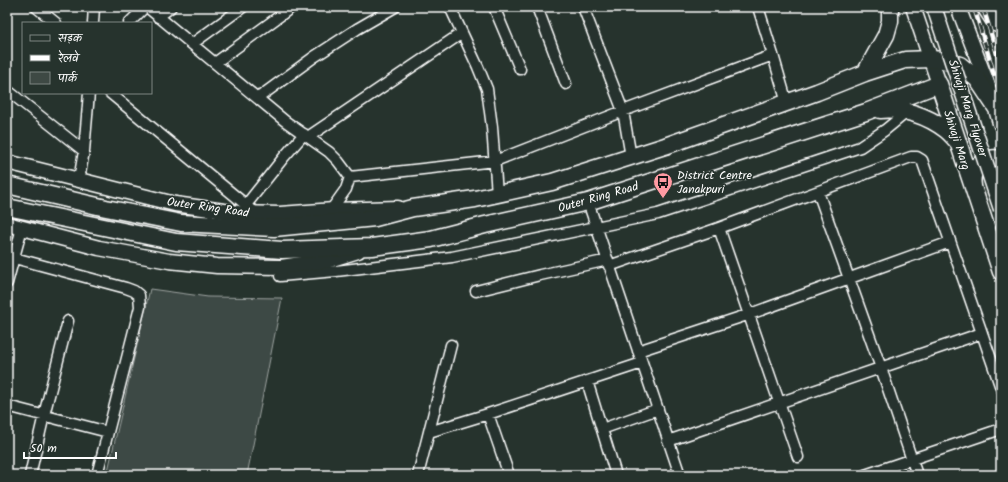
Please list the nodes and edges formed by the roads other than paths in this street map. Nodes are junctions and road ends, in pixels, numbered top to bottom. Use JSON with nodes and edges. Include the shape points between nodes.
{"nodes":[{"id":1,"x":36,"y":7,"type":"edge"},
{"id":2,"x":94,"y":7,"type":"edge"},
{"id":3,"x":146,"y":7,"type":"edge"},
{"id":4,"x":171,"y":7,"type":"edge"},
{"id":5,"x":243,"y":7,"type":"edge"},
{"id":6,"x":292,"y":7,"type":"edge"},
{"id":7,"x":395,"y":7,"type":"edge"},
{"id":8,"x":450,"y":7,"type":"edge"},
{"id":9,"x":494,"y":7,"type":"edge"},
{"id":10,"x":537,"y":7,"type":"edge"},
{"id":11,"x":583,"y":7,"type":"edge"},
{"id":12,"x":758,"y":7,"type":"edge"},
{"id":13,"x":890,"y":7,"type":"edge"},
{"id":14,"x":913,"y":7,"type":"edge"},
{"id":15,"x":934,"y":7,"type":"edge"},
{"id":16,"x":958,"y":7,"type":"edge"},
{"id":17,"x":984,"y":7,"type":"edge"},
{"id":18,"x":989,"y":7,"type":"edge"},
{"id":19,"x":158,"y":17,"type":"junction"},
{"id":20,"x":55,"y":22,"type":"edge"},
{"id":21,"x":94,"y":22,"type":"edge"},
{"id":22,"x":130,"y":22,"type":"edge"},
{"id":23,"x":998,"y":25,"type":"edge"},
{"id":24,"x":462,"y":33,"type":"junction"},
{"id":25,"x":192,"y":44,"type":"junction"},
{"id":26,"x":773,"y":55,"type":"junction"},
{"id":27,"x":930,"y":59,"type":"junction"},
{"id":28,"x":215,"y":63,"type":"junction"},
{"id":29,"x":520,"y":69,"type":"dead end"},
{"id":30,"x":865,"y":73,"type":"junction"},
{"id":31,"x":566,"y":84,"type":"dead end"},
{"id":32,"x":939,"y":84,"type":"junction"},
{"id":33,"x":7,"y":90,"type":"edge"},
{"id":34,"x":89,"y":94,"type":"edge"},
{"id":35,"x":111,"y":94,"type":"edge"},
{"id":36,"x":258,"y":98,"type":"junction"},
{"id":37,"x":788,"y":102,"type":"junction"},
{"id":38,"x":623,"y":111,"type":"junction"},
{"id":39,"x":1000,"y":111,"type":"edge"},
{"id":40,"x":866,"y":112,"type":"junction"},
{"id":41,"x":907,"y":112,"type":"junction"},
{"id":42,"x":306,"y":136,"type":"junction"},
{"id":43,"x":958,"y":142,"type":"junction"},
{"id":44,"x":84,"y":151,"type":"junction"},
{"id":45,"x":631,"y":157,"type":"junction"},
{"id":46,"x":1001,"y":159,"type":"edge"},
{"id":47,"x":495,"y":161,"type":"junction"},
{"id":48,"x":7,"y":162,"type":"edge"},
{"id":49,"x":350,"y":177,"type":"junction"},
{"id":50,"x":79,"y":180,"type":"junction"},
{"id":51,"x":7,"y":185,"type":"edge"},
{"id":52,"x":973,"y":188,"type":"junction"},
{"id":53,"x":818,"y":192,"type":"junction"},
{"id":54,"x":497,"y":194,"type":"junction"},
{"id":55,"x":588,"y":202,"type":"junction"},
{"id":56,"x":246,"y":205,"type":"junction"},
{"id":57,"x":7,"y":207,"type":"edge"},
{"id":58,"x":413,"y":208,"type":"junction"},
{"id":59,"x":330,"y":210,"type":"junction"},
{"id":60,"x":1001,"y":210,"type":"edge"},
{"id":61,"x":257,"y":214,"type":"junction"},
{"id":62,"x":7,"y":224,"type":"edge"},
{"id":63,"x":596,"y":226,"type":"junction"},
{"id":64,"x":22,"y":228,"type":"junction"},
{"id":65,"x":719,"y":228,"type":"junction"},
{"id":66,"x":950,"y":242,"type":"junction"},
{"id":67,"x":372,"y":247,"type":"junction"},
{"id":68,"x":10,"y":257,"type":"edge"},
{"id":69,"x":608,"y":263,"type":"junction"},
{"id":70,"x":1001,"y":272,"type":"edge"},
{"id":71,"x":280,"y":276,"type":"dead end"},
{"id":72,"x":848,"y":279,"type":"junction"},
{"id":73,"x":7,"y":282,"type":"edge"},
{"id":74,"x":476,"y":291,"type":"dead end"},
{"id":75,"x":750,"y":314,"type":"junction"},
{"id":76,"x":68,"y":320,"type":"dead end"},
{"id":77,"x":982,"y":334,"type":"junction"},
{"id":78,"x":451,"y":345,"type":"dead end"},
{"id":79,"x":638,"y":351,"type":"junction"},
{"id":80,"x":642,"y":363,"type":"junction"},
{"id":81,"x":881,"y":368,"type":"junction"},
{"id":82,"x":587,"y":381,"type":"junction"},
{"id":83,"x":1001,"y":388,"type":"edge"},
{"id":84,"x":780,"y":403,"type":"junction"},
{"id":85,"x":7,"y":406,"type":"edge"},
{"id":86,"x":658,"y":409,"type":"junction"},
{"id":87,"x":488,"y":414,"type":"junction"},
{"id":88,"x":44,"y":415,"type":"junction"},
{"id":89,"x":602,"y":429,"type":"junction"},
{"id":90,"x":1001,"y":429,"type":"edge"},
{"id":91,"x":108,"y":432,"type":"junction"},
{"id":92,"x":429,"y":432,"type":"junction"},
{"id":93,"x":668,"y":441,"type":"junction"},
{"id":94,"x":798,"y":457,"type":"dead end"},
{"id":95,"x":911,"y":459,"type":"junction"},
{"id":96,"x":30,"y":475,"type":"edge"},
{"id":97,"x":97,"y":475,"type":"edge"},
{"id":98,"x":418,"y":475,"type":"edge"},
{"id":99,"x":509,"y":475,"type":"edge"},
{"id":100,"x":616,"y":475,"type":"edge"},
{"id":101,"x":680,"y":475,"type":"edge"},
{"id":102,"x":866,"y":475,"type":"edge"},
{"id":103,"x":917,"y":475,"type":"edge"}],
"edges":[{"from":1,"to":20,"type":"street"},
{"from":2,"to":21,"type":"street"},
{"from":3,"to":19,"type":"street"},
{"from":3,"to":22,"type":"street"},
{"from":4,"to":19,"type":"street"},
{"from":5,"to":25,"type":"street"},
{"from":6,"to":28,"type":"street"},
{"from":7,"to":36,"type":"street","via":[[314,57]]},
{"from":8,"to":24,"type":"street"},
{"from":9,"to":29,"type":"street"},
{"from":10,"to":31,"type":"street"},
{"from":11,"to":38,"type":"street"},
{"from":12,"to":26,"type":"street"},
{"from":13,"to":30,"type":"main road","via":[[886,35]]},
{"from":14,"to":27,"type":"street","name":"Shivaji Marg"},
{"from":15,"to":60,"type":"street","name":"Shivaji Marg Flyover","bridge":true},
{"from":16,"to":39,"type":"street"},
{"from":17,"to":23,"type":"street"},
{"from":18,"to":23,"type":"street"},
{"from":19,"to":25,"type":"street"},
{"from":24,"to":42,"type":"street"},
{"from":24,"to":47,"type":"street","via":[[487,88]]},
{"from":25,"to":28,"type":"street"},
{"from":26,"to":37,"type":"street"},
{"from":26,"to":38,"type":"street"},
{"from":27,"to":30,"type":"main road","name":"Outer Ring Road","via":[[905,60]]},
{"from":27,"to":32,"type":"street","name":"Shivaji Marg"},
{"from":27,"to":39,"type":"main road","name":"Outer Ring Road","via":[[960,65],[977,79]]},
{"from":28,"to":36,"type":"street"},
{"from":30,"to":37,"type":"main road","name":"Outer Ring Road"},
{"from":32,"to":40,"type":"main road"},
{"from":32,"to":43,"type":"main road","name":"Shivaji Marg"},
{"from":33,"to":44,"type":"street"},
{"from":34,"to":44,"type":"street"},
{"from":35,"to":56,"type":"street"},
{"from":36,"to":42,"type":"street"},
{"from":37,"to":45,"type":"main road","name":"Outer Ring Road"},
{"from":38,"to":45,"type":"street"},
{"from":38,"to":47,"type":"street"},
{"from":40,"to":41,"type":"main road"},
{"from":40,"to":55,"type":"main road","name":"Outer Ring Road"},
{"from":41,"to":43,"type":"main road","via":[[932,121]]},
{"from":41,"to":63,"type":"street","via":[[860,147],[658,214]]},
{"from":42,"to":49,"type":"street","via":[[329,152]]},
{"from":42,"to":56,"type":"street","via":[[284,157]]},
{"from":43,"to":52,"type":"main road","name":"Shivaji Marg"},
{"from":44,"to":50,"type":"street"},
{"from":45,"to":54,"type":"main road","name":"Outer Ring Road","via":[[552,182]]},
{"from":46,"to":52,"type":"main road","via":[[991,158],[979,164],[973,175]]},
{"from":47,"to":49,"type":"street"},
{"from":47,"to":54,"type":"street"},
{"from":48,"to":50,"type":"street","name":"Outer Ring Road"},
{"from":49,"to":59,"type":"street","via":[[346,189]]},
{"from":50,"to":61,"type":"street","name":"Outer Ring Road","via":[[176,204]]},
{"from":51,"to":58,"type":"main road","name":"Outer Ring Road","via":[[181,223],[274,228],[375,218]]},
{"from":52,"to":70,"type":"main road","name":"Shivaji Marg"},
{"from":53,"to":65,"type":"street"},
{"from":53,"to":66,"type":"street","via":[[917,157],[922,160]]},
{"from":53,"to":72,"type":"street"},
{"from":54,"to":58,"type":"main road","name":"Outer Ring Road"},
{"from":55,"to":63,"type":"street"},
{"from":55,"to":67,"type":"main road","name":"Outer Ring Road","via":[[431,239]]},
{"from":56,"to":61,"type":"street"},
{"from":57,"to":67,"type":"main road","name":"Outer Ring Road","via":[[176,242],[282,250]]},
{"from":58,"to":59,"type":"street","name":"Outer Ring Road"},
{"from":59,"to":61,"type":"street","name":"Outer Ring Road"},
{"from":62,"to":64,"type":"street","name":"Outer Ring Road"},
{"from":63,"to":69,"type":"street"},
{"from":63,"to":71,"type":"street","via":[[452,257],[336,272]]},
{"from":64,"to":67,"type":"street","name":"Outer Ring Road","via":[[99,248],[169,261],[217,266],[281,267],[329,260]]},
{"from":64,"to":68,"type":"street"},
{"from":65,"to":69,"type":"street"},
{"from":65,"to":75,"type":"street"},
{"from":66,"to":72,"type":"street"},
{"from":66,"to":77,"type":"street"},
{"from":68,"to":73,"type":"street"},
{"from":68,"to":91,"type":"street","via":[[126,288],[139,295],[140,307]]},
{"from":69,"to":74,"type":"street","via":[[540,275]]},
{"from":69,"to":79,"type":"street"},
{"from":72,"to":75,"type":"street"},
{"from":72,"to":81,"type":"street"},
{"from":75,"to":79,"type":"street"},
{"from":75,"to":84,"type":"street"},
{"from":76,"to":88,"type":"street"},
{"from":77,"to":81,"type":"street"},
{"from":77,"to":83,"type":"street"},
{"from":78,"to":92,"type":"street"},
{"from":79,"to":80,"type":"street"},
{"from":80,"to":82,"type":"street"},
{"from":80,"to":86,"type":"street"},
{"from":81,"to":84,"type":"street"},
{"from":81,"to":95,"type":"street"},
{"from":82,"to":87,"type":"street"},
{"from":82,"to":89,"type":"street"},
{"from":84,"to":93,"type":"street"},
{"from":84,"to":94,"type":"street"},
{"from":85,"to":88,"type":"street"},
{"from":86,"to":89,"type":"street"},
{"from":86,"to":93,"type":"street"},
{"from":87,"to":92,"type":"street"},
{"from":87,"to":99,"type":"street"},
{"from":88,"to":91,"type":"street"},
{"from":88,"to":96,"type":"street"},
{"from":89,"to":100,"type":"street"},
{"from":90,"to":95,"type":"street"},
{"from":91,"to":97,"type":"street"},
{"from":92,"to":98,"type":"street"},
{"from":93,"to":101,"type":"street"},
{"from":95,"to":102,"type":"street"},
{"from":95,"to":103,"type":"street"}]}
